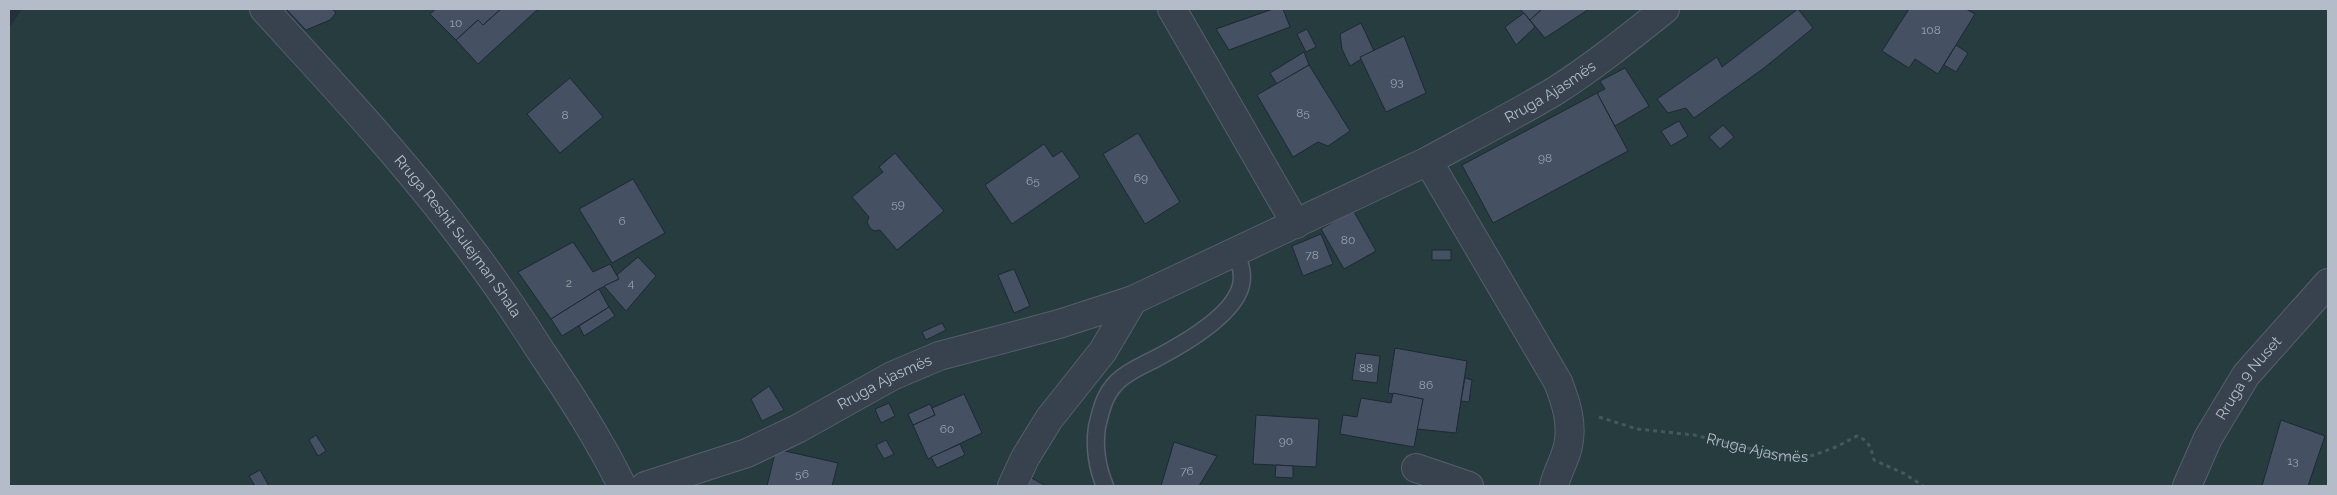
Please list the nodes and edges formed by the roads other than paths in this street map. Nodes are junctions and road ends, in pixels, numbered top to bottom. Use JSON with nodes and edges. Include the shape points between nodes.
{"nodes":[{"id":1,"x":264,"y":9,"type":"edge"},
{"id":2,"x":1172,"y":9,"type":"edge"},
{"id":3,"x":1665,"y":9,"type":"edge"},
{"id":4,"x":1428,"y":161,"type":"junction"},
{"id":5,"x":1296,"y":224,"type":"junction"},
{"id":6,"x":1236,"y":251,"type":"junction"},
{"id":7,"x":2328,"y":283,"type":"edge"},
{"id":8,"x":1133,"y":300,"type":"junction"},
{"id":9,"x":1416,"y":468,"type":"dead end"},
{"id":10,"x":1550,"y":482,"type":"edge"},
{"id":11,"x":622,"y":486,"type":"edge"},
{"id":12,"x":645,"y":486,"type":"edge"},
{"id":13,"x":1012,"y":486,"type":"edge"},
{"id":14,"x":1105,"y":486,"type":"edge"},
{"id":15,"x":1469,"y":486,"type":"edge"},
{"id":16,"x":2186,"y":486,"type":"edge"}],
"edges":[{"from":1,"to":11,"type":"street","name":"Rruga Reshit Sulejman Shala","via":[[413,176],[468,246],[574,402]]},
{"from":2,"to":5,"type":"street"},
{"from":3,"to":4,"type":"street","name":"Rruga Ajasmës","via":[[1555,90]]},
{"from":4,"to":5,"type":"street","name":"Rruga Ajasmës"},
{"from":4,"to":10,"type":"street","via":[[1558,382],[1569,412],[1568,446]]},
{"from":5,"to":6,"type":"street","name":"Rruga Ajasmës"},
{"from":6,"to":8,"type":"street","name":"Rruga Ajasmës"},
{"from":6,"to":14,"type":"lane","via":[[1242,270],[1241,286],[1229,307],[1209,325],[1117,382],[1102,403],[1096,442]]},
{"from":7,"to":16,"type":"street","name":"Rruga 9 Nuset","via":[[2246,375],[2208,438]]},
{"from":8,"to":12,"type":"street","name":"Rruga Ajasmës","via":[[1059,324],[939,356],[892,376],[747,453]]},
{"from":8,"to":13,"type":"street","via":[[1103,351],[1049,419]]},
{"from":9,"to":15,"type":"street"}]}
